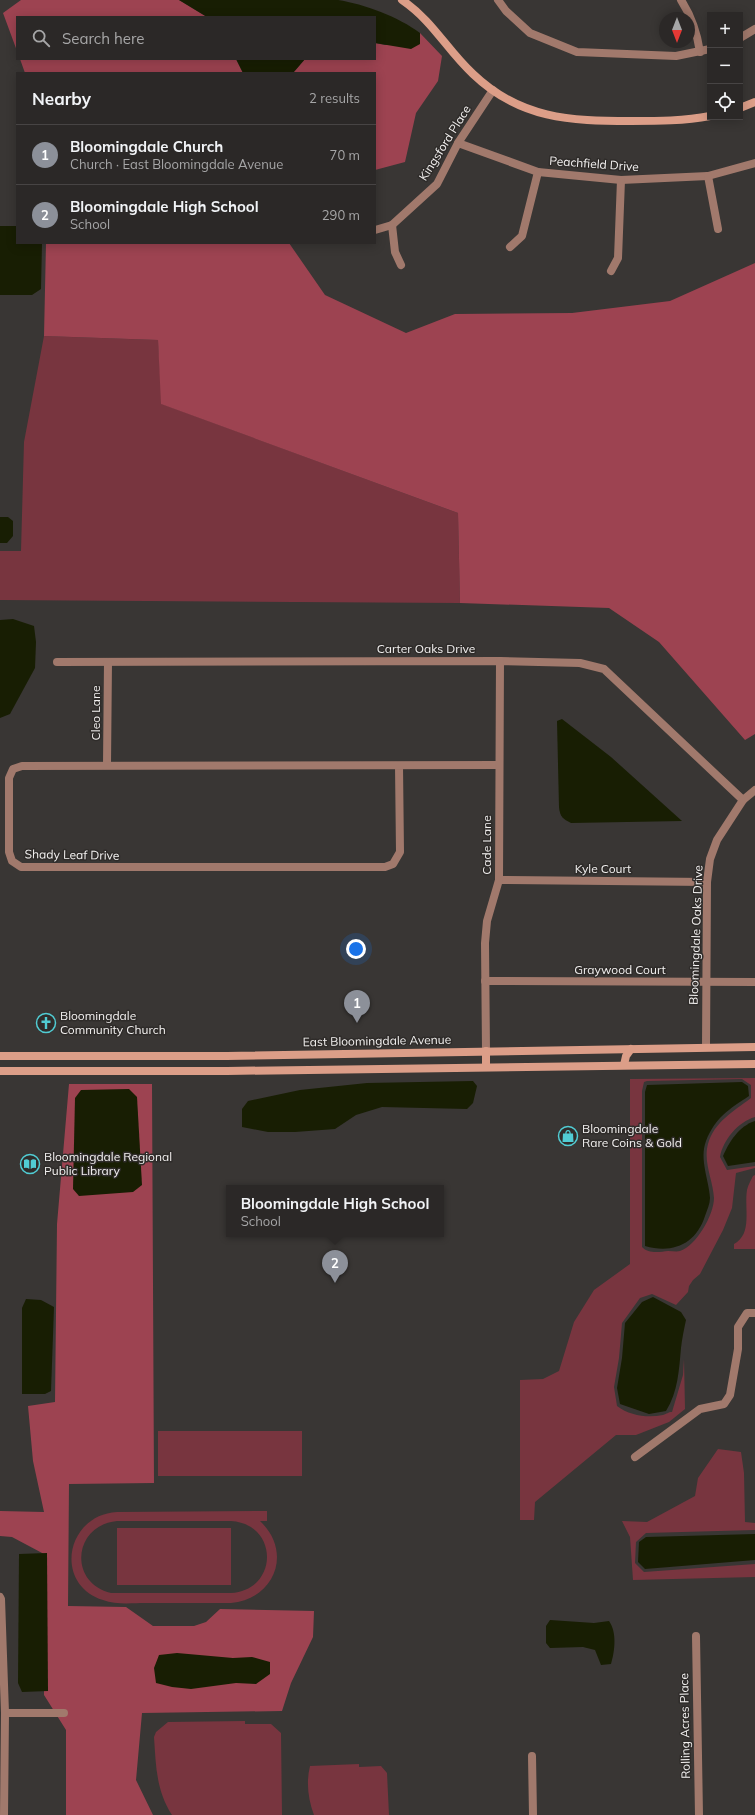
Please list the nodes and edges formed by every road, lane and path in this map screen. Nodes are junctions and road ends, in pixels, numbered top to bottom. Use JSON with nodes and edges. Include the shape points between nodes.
{"nodes":[{"id":1,"x":402,"y":0,"type":"edge"},
{"id":2,"x":498,"y":0,"type":"edge"},
{"id":3,"x":681,"y":0,"type":"edge"},
{"id":4,"x":755,"y":30,"type":"edge"},
{"id":5,"x":743,"y":36,"type":"edge"},
{"id":6,"x":707,"y":50,"type":"edge"},
{"id":7,"x":700,"y":52,"type":"junction"},
{"id":8,"x":493,"y":90,"type":"junction"},
{"id":9,"x":755,"y":102,"type":"edge"},
{"id":10,"x":743,"y":107,"type":"edge"},
{"id":11,"x":707,"y":116,"type":"edge"},
{"id":12,"x":458,"y":143,"type":"junction"},
{"id":13,"x":755,"y":163,"type":"edge"},
{"id":14,"x":538,"y":172,"type":"junction"},
{"id":15,"x":708,"y":176,"type":"junction"},
{"id":16,"x":621,"y":180,"type":"junction"},
{"id":17,"x":392,"y":225,"type":"junction"},
{"id":18,"x":718,"y":229,"type":"dead end"},
{"id":19,"x":376,"y":230,"type":"edge"},
{"id":20,"x":510,"y":247,"type":"dead end"},
{"id":21,"x":401,"y":265,"type":"dead end"},
{"id":22,"x":611,"y":271,"type":"dead end"},
{"id":23,"x":500,"y":661,"type":"junction"},
{"id":24,"x":57,"y":662,"type":"dead end"},
{"id":25,"x":108,"y":662,"type":"junction"},
{"id":26,"x":108,"y":765,"type":"junction"},
{"id":27,"x":499,"y":765,"type":"junction"},
{"id":28,"x":399,"y":766,"type":"junction"},
{"id":29,"x":755,"y":790,"type":"edge"},
{"id":30,"x":743,"y":800,"type":"junction"},
{"id":31,"x":499,"y":880,"type":"junction"},
{"id":32,"x":708,"y":882,"type":"junction"},
{"id":33,"x":485,"y":981,"type":"junction"},
{"id":34,"x":706,"y":982,"type":"junction"},
{"id":35,"x":755,"y":982,"type":"edge"},
{"id":36,"x":706,"y":1047,"type":"junction"},
{"id":37,"x":755,"y":1047,"type":"edge"},
{"id":38,"x":631,"y":1049,"type":"junction"},
{"id":39,"x":486,"y":1051,"type":"junction"},
{"id":40,"x":0,"y":1056,"type":"edge"},
{"id":41,"x":226,"y":1056,"type":"junction"},
{"id":42,"x":755,"y":1064,"type":"edge"},
{"id":43,"x":624,"y":1065,"type":"junction"},
{"id":44,"x":486,"y":1067,"type":"junction"},
{"id":45,"x":0,"y":1071,"type":"edge"},
{"id":46,"x":226,"y":1071,"type":"junction"},
{"id":47,"x":755,"y":1313,"type":"edge"},
{"id":48,"x":636,"y":1457,"type":"dead end"},
{"id":49,"x":0,"y":1597,"type":"edge"},
{"id":50,"x":696,"y":1636,"type":"dead end"},
{"id":51,"x":5,"y":1713,"type":"junction"},
{"id":52,"x":64,"y":1713,"type":"dead end"},
{"id":53,"x":532,"y":1756,"type":"dead end"},
{"id":54,"x":4,"y":1815,"type":"edge"},
{"id":55,"x":533,"y":1815,"type":"edge"},
{"id":56,"x":699,"y":1815,"type":"edge"}],
"edges":[{"from":1,"to":8,"type":"main road","via":[[429,22],[467,68]]},
{"from":2,"to":7,"type":"street","via":[[530,33],[577,52],[676,56]]},
{"from":3,"to":7,"type":"street","via":[[696,28]]},
{"from":4,"to":5,"type":"street"},
{"from":6,"to":7,"type":"street"},
{"from":8,"to":11,"type":"main road","via":[[539,113],[572,119],[669,121]]},
{"from":8,"to":12,"type":"street","name":"Kingsford Place"},
{"from":9,"to":10,"type":"main road"},
{"from":12,"to":14,"type":"street","name":"Peachfield Drive"},
{"from":12,"to":17,"type":"street","name":"Kingsford Place","via":[[437,184]]},
{"from":13,"to":15,"type":"street","name":"Peachfield Drive"},
{"from":14,"to":16,"type":"street","name":"Peachfield Drive"},
{"from":14,"to":20,"type":"street","via":[[522,236]]},
{"from":15,"to":16,"type":"street","name":"Peachfield Drive"},
{"from":15,"to":18,"type":"street"},
{"from":16,"to":22,"type":"street","via":[[618,258]]},
{"from":17,"to":19,"type":"street","name":"Kingsford Place"},
{"from":17,"to":21,"type":"street","via":[[395,252]]},
{"from":23,"to":25,"type":"street","name":"Carter Oaks Drive"},
{"from":23,"to":27,"type":"street","name":"Cade Lane"},
{"from":23,"to":30,"type":"street","name":"Carter Oaks Drive","via":[[580,663],[604,669]]},
{"from":24,"to":25,"type":"street","name":"Carter Oaks Drive"},
{"from":25,"to":26,"type":"street","name":"Cleo Lane"},
{"from":26,"to":28,"type":"street","name":"Shady Leaf Drive"},
{"from":26,"to":28,"type":"street","name":"Shady Leaf Drive","via":[[22,766],[13,769],[9,778],[9,852],[12,861],[21,867],[386,867],[393,864],[400,852]]},
{"from":27,"to":28,"type":"street","name":"Shady Leaf Drive"},
{"from":27,"to":31,"type":"street","name":"Cade Lane"},
{"from":29,"to":30,"type":"street","name":"Bloomingdale Oaks Drive"},
{"from":30,"to":32,"type":"street","name":"Bloomingdale Oaks Drive","via":[[717,840],[710,859]]},
{"from":31,"to":32,"type":"street","name":"Kyle Court"},
{"from":31,"to":33,"type":"street","name":"Cade Lane","via":[[487,921]]},
{"from":32,"to":34,"type":"street","name":"Bloomingdale Oaks Drive"},
{"from":33,"to":34,"type":"street","name":"Graywood Court"},
{"from":33,"to":39,"type":"street","name":"Cade Lane"},
{"from":34,"to":35,"type":"street","name":"Graywood Court"},
{"from":34,"to":36,"type":"street","name":"Bloomingdale Oaks Drive"},
{"from":36,"to":37,"type":"main road","name":"East Bloomingdale Avenue"},
{"from":36,"to":38,"type":"main road","name":"East Bloomingdale Avenue"},
{"from":38,"to":39,"type":"main road","name":"East Bloomingdale Avenue"},
{"from":38,"to":43,"type":"main road"},
{"from":39,"to":41,"type":"main road","name":"East Bloomingdale Avenue"},
{"from":39,"to":44,"type":"main road"},
{"from":40,"to":41,"type":"main road","name":"East Bloomingdale Avenue"},
{"from":41,"to":46,"type":"main road"},
{"from":42,"to":43,"type":"main road"},
{"from":43,"to":44,"type":"main road"},
{"from":44,"to":46,"type":"main road"},
{"from":45,"to":46,"type":"main road"},
{"from":47,"to":48,"type":"street","via":[[747,1313],[738,1327],[738,1349],[730,1395],[724,1404],[700,1410]]},
{"from":49,"to":51,"type":"street"},
{"from":50,"to":56,"type":"street","name":"Rolling Acres Place"},
{"from":51,"to":52,"type":"street"},
{"from":51,"to":54,"type":"street"},
{"from":53,"to":55,"type":"street"}]}
